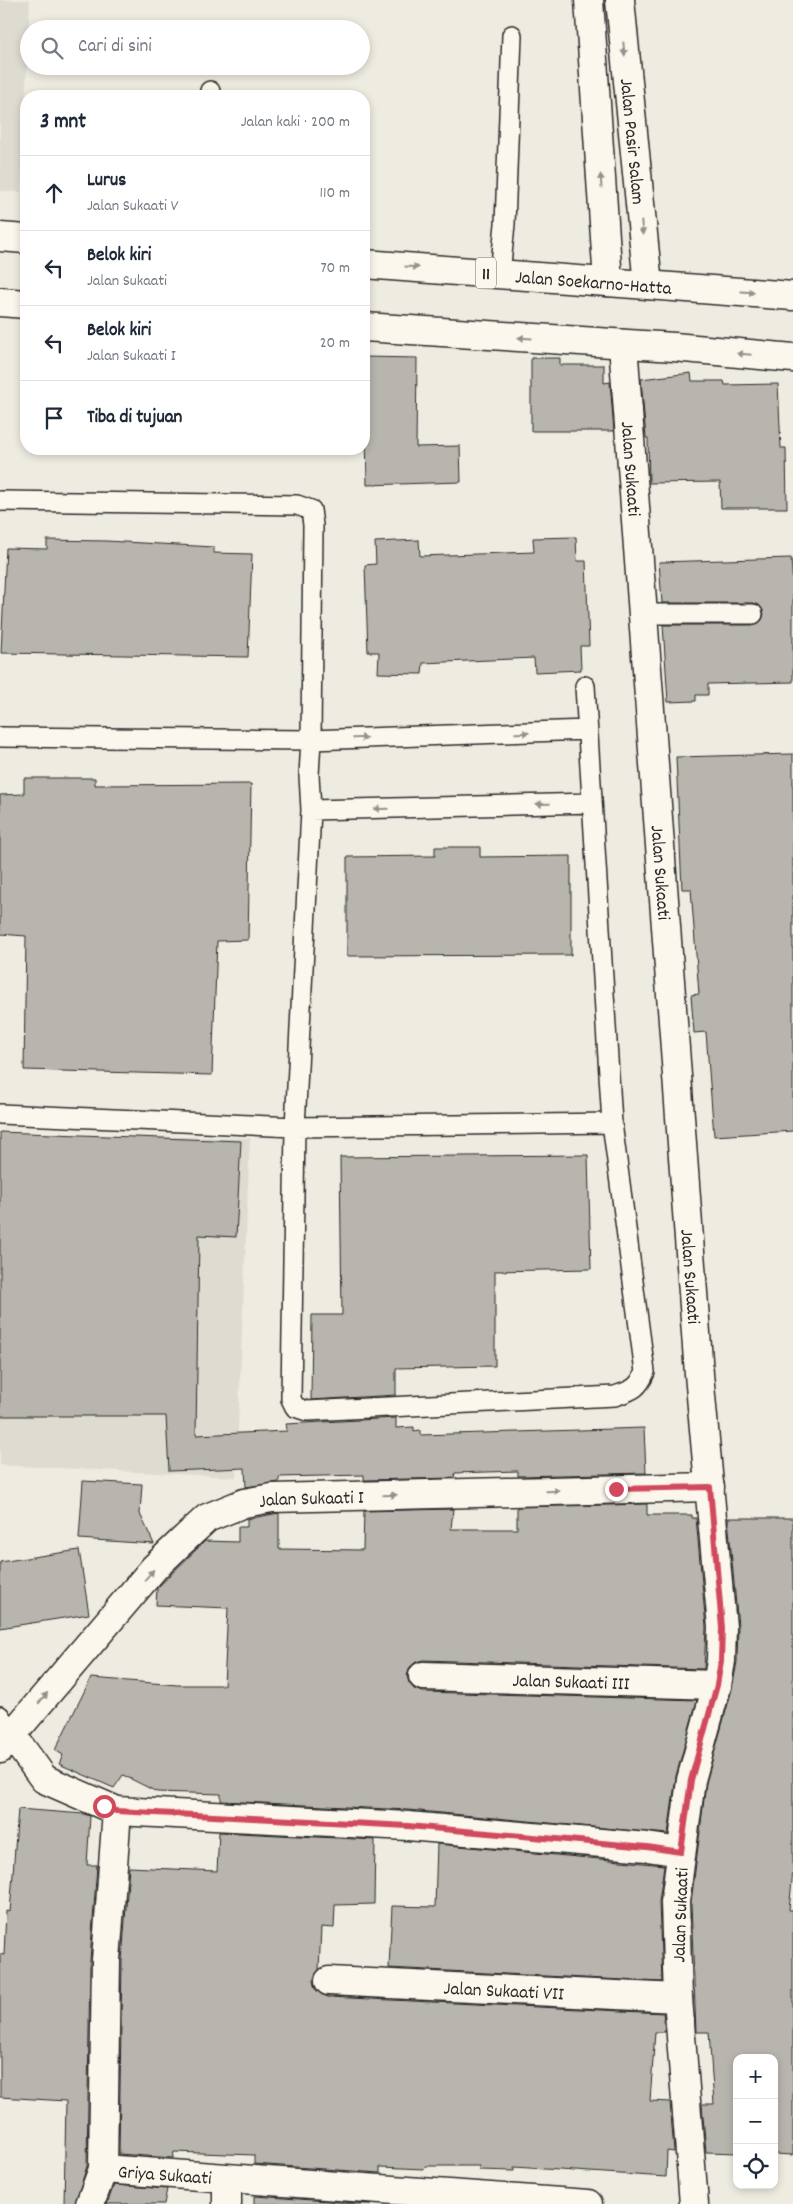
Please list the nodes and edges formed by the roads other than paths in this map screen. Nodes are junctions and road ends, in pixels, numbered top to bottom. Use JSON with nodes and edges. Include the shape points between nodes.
{"nodes":[{"id":1,"x":589,"y":0,"type":"edge"},
{"id":2,"x":620,"y":0,"type":"edge"},
{"id":3,"x":512,"y":35,"type":"dead end"},
{"id":4,"x":0,"y":237,"type":"edge"},
{"id":5,"x":20,"y":239,"type":"edge"},
{"id":6,"x":370,"y":264,"type":"edge"},
{"id":7,"x":500,"y":274,"type":"junction"},
{"id":8,"x":608,"y":282,"type":"junction"},
{"id":9,"x":648,"y":285,"type":"junction"},
{"id":10,"x":793,"y":296,"type":"edge"},
{"id":11,"x":0,"y":302,"type":"edge"},
{"id":12,"x":20,"y":304,"type":"edge"},
{"id":13,"x":370,"y":327,"type":"edge"},
{"id":14,"x":623,"y":344,"type":"junction"},
{"id":15,"x":793,"y":358,"type":"edge"},
{"id":16,"x":0,"y":501,"type":"edge"},
{"id":17,"x":643,"y":614,"type":"junction"},
{"id":18,"x":753,"y":614,"type":"dead end"},
{"id":19,"x":585,"y":686,"type":"dead end"},
{"id":20,"x":587,"y":730,"type":"junction"},
{"id":21,"x":0,"y":737,"type":"edge"},
{"id":22,"x":311,"y":740,"type":"junction"},
{"id":23,"x":592,"y":803,"type":"junction"},
{"id":24,"x":311,"y":810,"type":"junction"},
{"id":25,"x":0,"y":1114,"type":"edge"},
{"id":26,"x":612,"y":1123,"type":"junction"},
{"id":27,"x":295,"y":1127,"type":"junction"},
{"id":28,"x":710,"y":1487,"type":"junction"},
{"id":29,"x":423,"y":1676,"type":"dead end"},
{"id":30,"x":717,"y":1685,"type":"junction"},
{"id":31,"x":4,"y":1733,"type":"edge"},
{"id":32,"x":116,"y":1811,"type":"junction"},
{"id":33,"x":681,"y":1852,"type":"junction"},
{"id":34,"x":329,"y":1981,"type":"dead end"},
{"id":35,"x":678,"y":1998,"type":"junction"},
{"id":36,"x":103,"y":2169,"type":"junction"},
{"id":37,"x":227,"y":2191,"type":"edge"},
{"id":38,"x":90,"y":2204,"type":"edge"},
{"id":39,"x":588,"y":2204,"type":"edge"},
{"id":40,"x":694,"y":2204,"type":"edge"}],
"edges":[{"from":8,"to":1,"type":"main road","name":"Jalan Pasir Salam","one_way":true},
{"from":2,"to":9,"type":"main road","name":"Jalan Pasir Salam","one_way":true},
{"from":3,"to":7,"type":"lane"},
{"from":4,"to":5,"type":"main road"},
{"from":6,"to":7,"type":"main road","name":"Jalan Soekarno-Hatta","number":"11","one_way":true},
{"from":7,"to":8,"type":"main road","name":"Jalan Soekarno-Hatta","number":"11"},
{"from":8,"to":9,"type":"main road","name":"Jalan Soekarno-Hatta","number":"11"},
{"from":9,"to":10,"type":"main road","name":"Jalan Soekarno-Hatta","number":"11","one_way":true},
{"from":11,"to":12,"type":"main road"},
{"from":14,"to":13,"type":"main road","one_way":true},
{"from":15,"to":14,"type":"main road","one_way":true},
{"from":14,"to":17,"type":"main road","name":"Jalan Sukaati"},
{"from":16,"to":22,"type":"lane","via":[[297,505],[311,510]]},
{"from":17,"to":18,"type":"lane"},
{"from":17,"to":28,"type":"main road","name":"Jalan Sukaati"},
{"from":19,"to":20,"type":"lane"},
{"from":22,"to":20,"type":"lane","one_way":true},
{"from":20,"to":23,"type":"lane"},
{"from":21,"to":22,"type":"lane"},
{"from":22,"to":24,"type":"lane"},
{"from":23,"to":24,"type":"lane","one_way":true},
{"from":23,"to":26,"type":"lane"},
{"from":24,"to":27,"type":"lane"},
{"from":25,"to":27,"type":"lane"},
{"from":26,"to":27,"type":"lane"},
{"from":26,"to":27,"type":"lane","via":[[644,1353],[645,1372],[640,1385],[615,1396],[308,1411],[296,1407],[291,1399]]},
{"from":28,"to":30,"type":"main road","name":"Jalan Sukaati","via":[[722,1628]]},
{"from":31,"to":28,"type":"main road","name":"Jalan Sukaati I","one_way":true,"via":[[161,1562],[208,1518],[244,1503],[272,1498]]},
{"from":29,"to":30,"type":"main road","name":"Jalan Sukaati III"},
{"from":30,"to":33,"type":"main road","name":"Jalan Sukaati","via":[[691,1780]]},
{"from":31,"to":32,"type":"main road","via":[[44,1779]]},
{"from":32,"to":33,"type":"main road","via":[[408,1826]]},
{"from":32,"to":36,"type":"main road","via":[[106,1960]]},
{"from":33,"to":35,"type":"main road","name":"Jalan Sukaati","via":[[675,1902]]},
{"from":34,"to":35,"type":"main road","name":"Jalan Sukaati VII"},
{"from":35,"to":40,"type":"main road","name":"Jalan Sukaati"},
{"from":36,"to":37,"type":"main road","name":"Griya Sukaati"},
{"from":36,"to":38,"type":"main road"},
{"from":37,"to":39,"type":"main road","name":"Griya Sukaati"}]}
